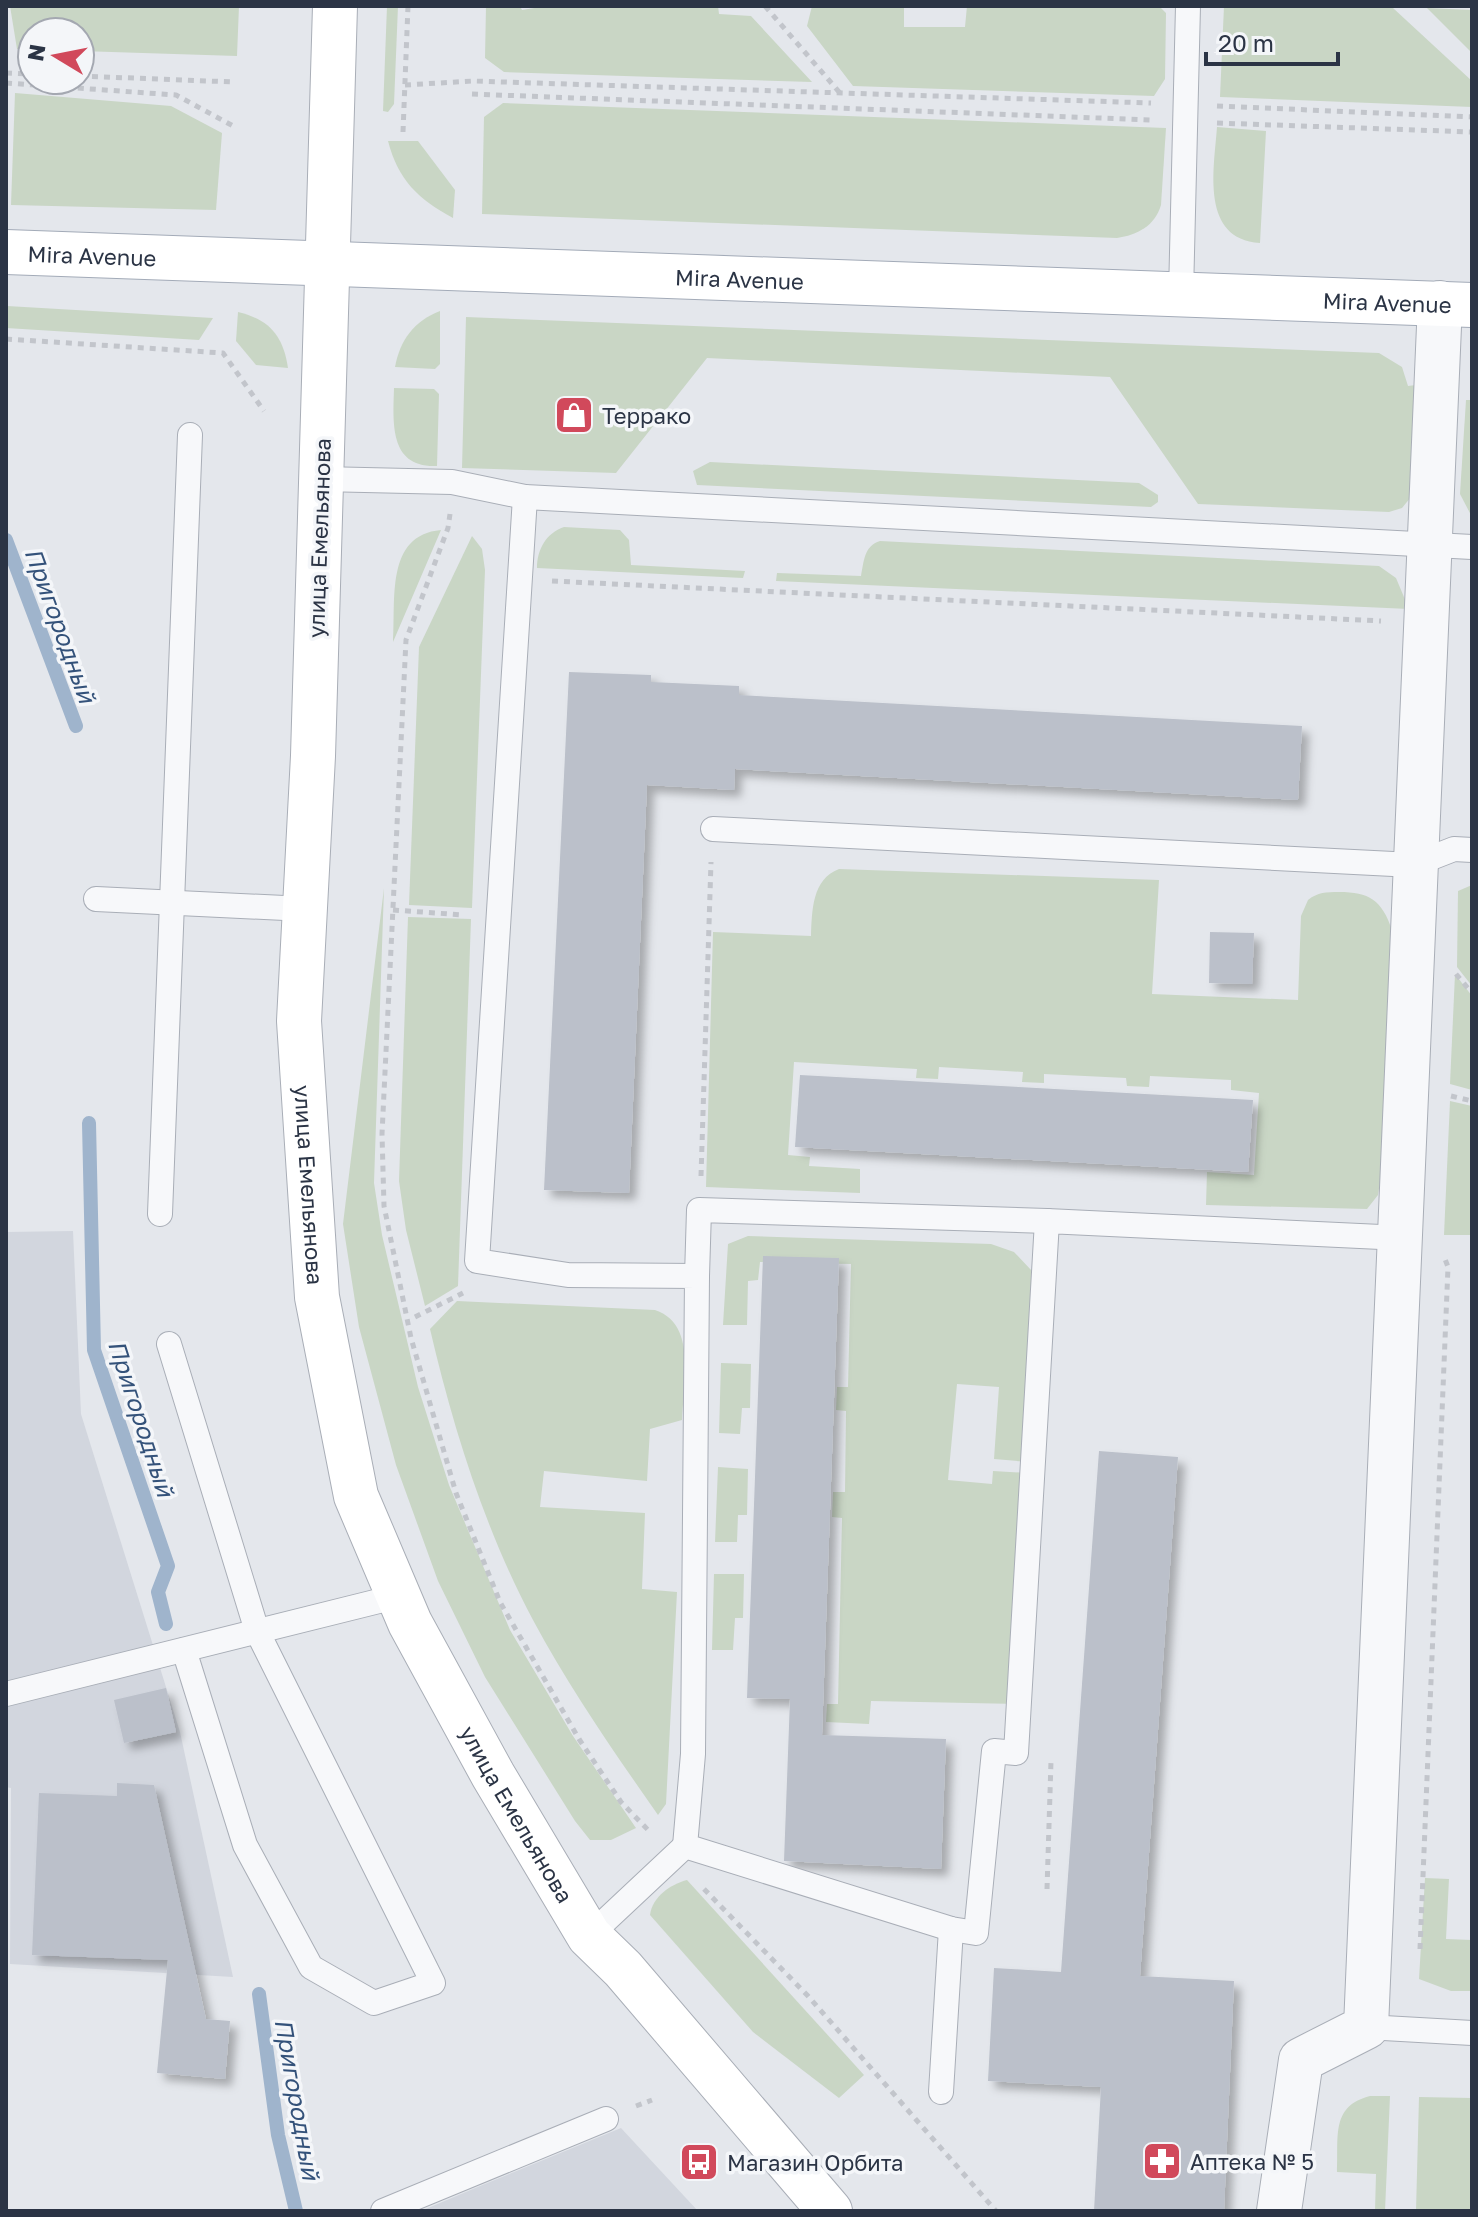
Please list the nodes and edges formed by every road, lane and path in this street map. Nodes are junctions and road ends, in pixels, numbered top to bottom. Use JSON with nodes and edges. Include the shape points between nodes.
{"nodes":[{"id":1,"x":335,"y":6,"type":"edge"},
{"id":2,"x":408,"y":6,"type":"edge"},
{"id":3,"x":765,"y":6,"type":"edge"},
{"id":4,"x":1188,"y":6,"type":"edge"},
{"id":5,"x":96,"y":77,"type":"edge"},
{"id":6,"x":234,"y":82,"type":"dead end"},
{"id":7,"x":6,"y":83,"type":"edge"},
{"id":8,"x":405,"y":85,"type":"junction"},
{"id":9,"x":472,"y":94,"type":"dead end"},
{"id":10,"x":841,"y":94,"type":"junction"},
{"id":11,"x":1184,"y":113,"type":"junction"},
{"id":12,"x":1472,"y":117,"type":"edge"},
{"id":13,"x":235,"y":127,"type":"dead end"},
{"id":14,"x":403,"y":132,"type":"dead end"},
{"id":15,"x":1472,"y":132,"type":"edge"},
{"id":16,"x":8,"y":252,"type":"edge"},
{"id":17,"x":327,"y":264,"type":"junction"},
{"id":18,"x":1181,"y":294,"type":"junction"},
{"id":19,"x":1456,"y":304,"type":"edge"},
{"id":20,"x":6,"y":339,"type":"edge"},
{"id":21,"x":264,"y":411,"type":"dead end"},
{"id":22,"x":190,"y":435,"type":"dead end"},
{"id":23,"x":321,"y":479,"type":"junction"},
{"id":24,"x":452,"y":482,"type":"junction"},
{"id":25,"x":525,"y":497,"type":"junction"},
{"id":26,"x":1452,"y":546,"type":"edge"},
{"id":27,"x":520,"y":578,"type":"junction"},
{"id":28,"x":1429,"y":624,"type":"junction"},
{"id":29,"x":713,"y":829,"type":"joint"},
{"id":30,"x":1472,"y":850,"type":"edge"},
{"id":31,"x":1413,"y":865,"type":"junction"},
{"id":32,"x":96,"y":899,"type":"dead end"},
{"id":33,"x":173,"y":903,"type":"junction"},
{"id":34,"x":305,"y":909,"type":"junction"},
{"id":35,"x":393,"y":910,"type":"junction"},
{"id":36,"x":498,"y":917,"type":"junction"},
{"id":37,"x":1450,"y":966,"type":"dead end"},
{"id":38,"x":1472,"y":993,"type":"edge"},
{"id":39,"x":700,"y":1193,"type":"dead end"},
{"id":40,"x":160,"y":1214,"type":"dead end"},
{"id":41,"x":1047,"y":1221,"type":"junction"},
{"id":42,"x":1402,"y":1238,"type":"junction"},
{"id":43,"x":697,"y":1276,"type":"junction"},
{"id":44,"x":169,"y":1344,"type":"dead end"},
{"id":45,"x":399,"y":1596,"type":"junction"},
{"id":46,"x":257,"y":1631,"type":"junction"},
{"id":47,"x":184,"y":1650,"type":"junction"},
{"id":48,"x":6,"y":1694,"type":"edge"},
{"id":49,"x":679,"y":1851,"type":"junction"},
{"id":50,"x":951,"y":1929,"type":"junction"},
{"id":51,"x":589,"y":1936,"type":"junction"},
{"id":52,"x":1366,"y":2027,"type":"junction"},
{"id":53,"x":1472,"y":2033,"type":"edge"},
{"id":54,"x":941,"y":2092,"type":"dead end"},
{"id":55,"x":606,"y":2119,"type":"dead end"},
{"id":56,"x":826,"y":2209,"type":"edge"},
{"id":57,"x":383,"y":2211,"type":"edge"},
{"id":58,"x":996,"y":2211,"type":"edge"},
{"id":59,"x":1279,"y":2211,"type":"edge"}],
"edges":[{"from":1,"to":17,"type":"main road","name":"улица Емельянова"},
{"from":2,"to":8,"type":"path"},
{"from":3,"to":10,"type":"path"},
{"from":4,"to":11,"type":"lane"},
{"from":5,"to":6,"type":"path"},
{"from":7,"to":13,"type":"path","via":[[176,95]]},
{"from":8,"to":10,"type":"path","via":[[473,81]]},
{"from":8,"to":14,"type":"path"},
{"from":9,"to":11,"type":"path"},
{"from":10,"to":11,"type":"path"},
{"from":11,"to":12,"type":"path"},
{"from":11,"to":15,"type":"path"},
{"from":11,"to":18,"type":"lane"},
{"from":16,"to":17,"type":"main road","name":"Mira Avenue"},
{"from":17,"to":18,"type":"main road","name":"Mira Avenue"},
{"from":17,"to":23,"type":"main road","name":"улица Емельянова"},
{"from":18,"to":19,"type":"main road","name":"Mira Avenue"},
{"from":19,"to":26,"type":"street"},
{"from":20,"to":21,"type":"path","via":[[223,353]]},
{"from":22,"to":33,"type":"lane"},
{"from":23,"to":24,"type":"lane"},
{"from":23,"to":34,"type":"main road","name":"улица Емельянова"},
{"from":24,"to":25,"type":"lane"},
{"from":24,"to":35,"type":"path","via":[[448,528],[406,640]]},
{"from":25,"to":26,"type":"lane"},
{"from":25,"to":27,"type":"lane"},
{"from":26,"to":28,"type":"street"},
{"from":27,"to":28,"type":"path"},
{"from":27,"to":36,"type":"lane"},
{"from":28,"to":31,"type":"street"},
{"from":29,"to":31,"type":"lane"},
{"from":29,"to":39,"type":"path"},
{"from":30,"to":31,"type":"lane","via":[[1454,849]]},
{"from":31,"to":42,"type":"street"},
{"from":32,"to":33,"type":"lane"},
{"from":33,"to":34,"type":"lane"},
{"from":33,"to":40,"type":"lane"},
{"from":34,"to":45,"type":"main road","name":"улица Емельянова","via":[[299,1021],[317,1297],[356,1496]]},
{"from":35,"to":36,"type":"path"},
{"from":35,"to":49,"type":"path","via":[[382,1134],[384,1206],[411,1338],[456,1493],[500,1602],[579,1739],[621,1802]]},
{"from":36,"to":43,"type":"lane","via":[[477,1261],[568,1275]]},
{"from":37,"to":38,"type":"path"},
{"from":41,"to":42,"type":"lane"},
{"from":41,"to":43,"type":"lane","via":[[699,1210]]},
{"from":41,"to":50,"type":"lane","via":[[1016,1753],[994,1751],[976,1933]]},
{"from":42,"to":52,"type":"street"},
{"from":43,"to":49,"type":"lane","via":[[693,1754]]},
{"from":44,"to":46,"type":"lane"},
{"from":45,"to":46,"type":"lane"},
{"from":45,"to":51,"type":"main road","name":"улица Емельянова","via":[[493,1775]]},
{"from":46,"to":47,"type":"lane"},
{"from":46,"to":47,"type":"lane","via":[[433,1983],[374,2003],[311,1967],[245,1845]]},
{"from":47,"to":48,"type":"lane"},
{"from":49,"to":50,"type":"lane"},
{"from":49,"to":51,"type":"lane"},
{"from":49,"to":58,"type":"path"},
{"from":50,"to":54,"type":"lane"},
{"from":51,"to":56,"type":"main road","name":"улица Емельянова","via":[[623,1969]]},
{"from":52,"to":53,"type":"lane"},
{"from":52,"to":59,"type":"street","via":[[1301,2060]]},
{"from":55,"to":57,"type":"lane"}]}
